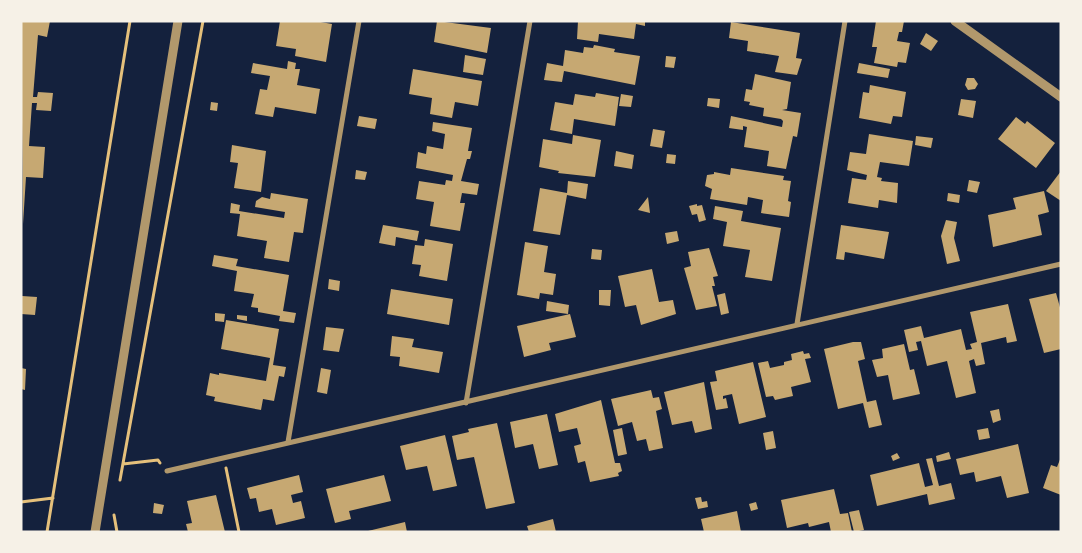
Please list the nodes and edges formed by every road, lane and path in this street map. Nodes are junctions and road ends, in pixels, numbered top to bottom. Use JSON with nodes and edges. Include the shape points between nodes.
{"nodes":[{"id":1,"x":130,"y":21,"type":"edge"},
{"id":2,"x":178,"y":21,"type":"edge"},
{"id":3,"x":203,"y":21,"type":"edge"},
{"id":4,"x":359,"y":21,"type":"edge"},
{"id":5,"x":530,"y":21,"type":"edge"},
{"id":6,"x":845,"y":21,"type":"edge"},
{"id":7,"x":955,"y":21,"type":"edge"},
{"id":8,"x":1061,"y":97,"type":"edge"},
{"id":9,"x":1061,"y":264,"type":"edge"},
{"id":10,"x":797,"y":324,"type":"junction"},
{"id":11,"x":466,"y":403,"type":"junction"},
{"id":12,"x":288,"y":442,"type":"junction"},
{"id":13,"x":224,"y":458,"type":"junction"},
{"id":14,"x":123,"y":464,"type":"junction"},
{"id":15,"x":167,"y":471,"type":"joint"},
{"id":16,"x":120,"y":481,"type":"dead end"},
{"id":17,"x":53,"y":498,"type":"junction"},
{"id":18,"x":21,"y":502,"type":"edge"},
{"id":19,"x":115,"y":508,"type":"dead end"},
{"id":20,"x":46,"y":532,"type":"edge"},
{"id":21,"x":95,"y":532,"type":"edge"},
{"id":22,"x":117,"y":532,"type":"edge"},
{"id":23,"x":239,"y":532,"type":"edge"}],
"edges":[{"from":1,"to":17,"type":"path"},
{"from":2,"to":21,"type":"street"},
{"from":3,"to":14,"type":"path"},
{"from":4,"to":12,"type":"street"},
{"from":5,"to":11,"type":"street"},
{"from":6,"to":10,"type":"street"},
{"from":7,"to":8,"type":"street"},
{"from":9,"to":10,"type":"street"},
{"from":10,"to":11,"type":"street"},
{"from":11,"to":12,"type":"street"},
{"from":12,"to":13,"type":"street"},
{"from":13,"to":15,"type":"street"},
{"from":13,"to":23,"type":"path"},
{"from":14,"to":15,"type":"path","via":[[158,460]]},
{"from":14,"to":16,"type":"path"},
{"from":17,"to":18,"type":"path"},
{"from":17,"to":20,"type":"path"},
{"from":19,"to":22,"type":"path"}]}
